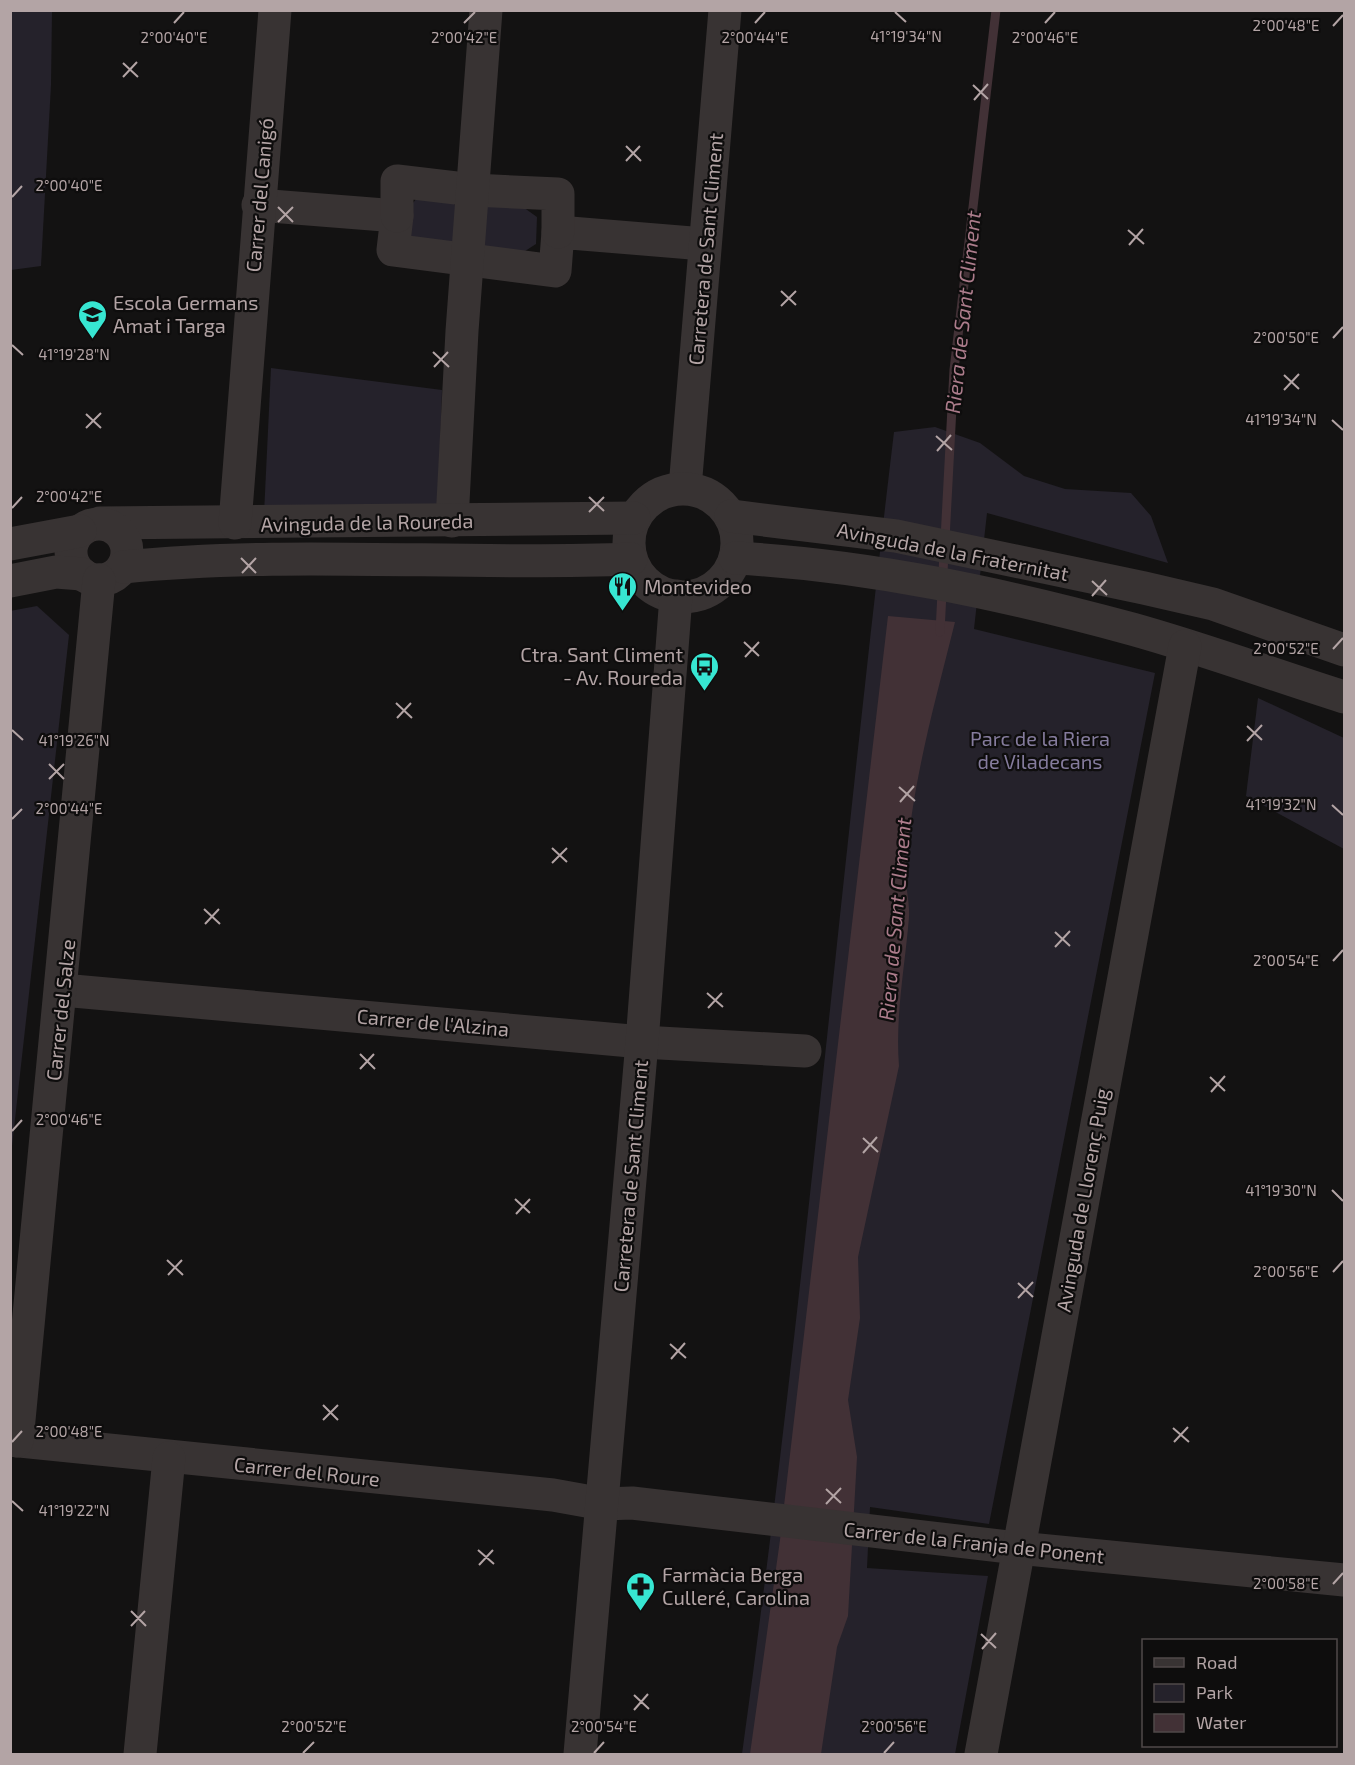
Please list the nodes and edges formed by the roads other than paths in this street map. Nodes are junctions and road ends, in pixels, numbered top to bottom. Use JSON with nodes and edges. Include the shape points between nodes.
{"nodes":[{"id":1,"x":275,"y":10,"type":"edge"},
{"id":2,"x":486,"y":10,"type":"edge"},
{"id":3,"x":725,"y":10,"type":"edge"},
{"id":4,"x":472,"y":190,"type":"junction"},
{"id":5,"x":258,"y":205,"type":"junction"},
{"id":6,"x":397,"y":216,"type":"junction"},
{"id":7,"x":558,"y":232,"type":"junction"},
{"id":8,"x":705,"y":244,"type":"junction"},
{"id":9,"x":467,"y":258,"type":"junction"},
{"id":10,"x":685,"y":488,"type":"junction"},
{"id":11,"x":730,"y":516,"type":"junction"},
{"id":12,"x":634,"y":518,"type":"junction"},
{"id":13,"x":452,"y":521,"type":"junction"},
{"id":14,"x":235,"y":524,"type":"junction"},
{"id":15,"x":90,"y":527,"type":"junction"},
{"id":16,"x":10,"y":544,"type":"edge"},
{"id":17,"x":735,"y":558,"type":"junction"},
{"id":18,"x":631,"y":559,"type":"junction"},
{"id":19,"x":101,"y":574,"type":"junction"},
{"id":20,"x":10,"y":581,"type":"edge"},
{"id":21,"x":676,"y":596,"type":"junction"},
{"id":22,"x":1185,"y":646,"type":"junction"},
{"id":23,"x":1344,"y":650,"type":"edge"},
{"id":24,"x":1344,"y":698,"type":"edge"},
{"id":25,"x":62,"y":990,"type":"junction"},
{"id":26,"x":642,"y":1042,"type":"junction"},
{"id":27,"x":805,"y":1050,"type":"dead end"},
{"id":28,"x":14,"y":1441,"type":"edge"},
{"id":29,"x":169,"y":1458,"type":"junction"},
{"id":30,"x":603,"y":1504,"type":"junction"},
{"id":31,"x":1018,"y":1548,"type":"junction"},
{"id":32,"x":1344,"y":1580,"type":"edge"},
{"id":33,"x":140,"y":1755,"type":"edge"},
{"id":34,"x":580,"y":1755,"type":"edge"},
{"id":35,"x":981,"y":1755,"type":"edge"}],
"edges":[{"from":1,"to":5,"type":"street","name":"Carrer del Canigó"},
{"from":2,"to":4,"type":"street"},
{"from":3,"to":8,"type":"street","name":"Carretera de Sant Climent"},
{"from":4,"to":6,"type":"street","via":[[397,181]]},
{"from":4,"to":7,"type":"street","via":[[558,194]]},
{"from":4,"to":9,"type":"street"},
{"from":5,"to":6,"type":"street"},
{"from":5,"to":14,"type":"street","name":"Carrer del Canigó"},
{"from":6,"to":9,"type":"street","via":[[393,250]]},
{"from":7,"to":8,"type":"street"},
{"from":7,"to":9,"type":"street","via":[[555,271]]},
{"from":8,"to":10,"type":"street","name":"Carretera de Sant Climent"},
{"from":9,"to":13,"type":"street"},
{"from":10,"to":11,"type":"street","via":[[711,496]]},
{"from":10,"to":12,"type":"street","via":[[655,496]]},
{"from":11,"to":17,"type":"street","via":[[737,537]]},
{"from":11,"to":23,"type":"street","name":"Avinguda de la Fraternitat","via":[[896,536],[1213,604]]},
{"from":12,"to":13,"type":"street","name":"Avinguda de la Roureda"},
{"from":12,"to":18,"type":"street","via":[[628,536]]},
{"from":13,"to":14,"type":"street","name":"Avinguda de la Roureda"},
{"from":14,"to":15,"type":"street","name":"Avinguda de la Roureda"},
{"from":15,"to":16,"type":"street","name":"Avinguda de la Roureda"},
{"from":15,"to":19,"type":"street","via":[[74,537],[70,554],[76,569]]},
{"from":15,"to":19,"type":"street","name":"Carrer del Salze","via":[[110,526],[124,539],[127,557]]},
{"from":17,"to":21,"type":"street","via":[[724,579],[712,588],[691,597]]},
{"from":17,"to":22,"type":"street","name":"Avinguda de la Fraternitat","via":[[831,566],[972,591]]},
{"from":18,"to":19,"type":"street","name":"Avinguda de la Roureda","via":[[191,560]]},
{"from":18,"to":21,"type":"street","via":[[648,584]]},
{"from":19,"to":20,"type":"street","name":"Avinguda de la Roureda","via":[[56,572]]},
{"from":19,"to":25,"type":"street","name":"Carrer del Salze"},
{"from":21,"to":26,"type":"street","name":"Carretera de Sant Climent"},
{"from":22,"to":24,"type":"street","name":"Avinguda de la Fraternitat"},
{"from":22,"to":31,"type":"street","name":"Avinguda de Llorenç Puig"},
{"from":25,"to":26,"type":"street","name":"Carrer de l'Alzina"},
{"from":25,"to":28,"type":"street","name":"Carrer del Salze"},
{"from":26,"to":27,"type":"street","name":"Carrer de l'Alzina"},
{"from":26,"to":30,"type":"street","name":"Carretera de Sant Climent"},
{"from":28,"to":29,"type":"street","name":"Carrer del Roure"},
{"from":29,"to":30,"type":"street","name":"Carrer del Roure","via":[[553,1495]]},
{"from":29,"to":33,"type":"street"},
{"from":30,"to":31,"type":"street","name":"Carrer de la Franja de Ponent","via":[[632,1503]]},
{"from":30,"to":34,"type":"street","name":"Carretera de Sant Climent"},
{"from":31,"to":32,"type":"street","name":"Carrer de la Franja de Ponent"},
{"from":31,"to":35,"type":"street","name":"Avinguda de Llorenç Puig"}]}
